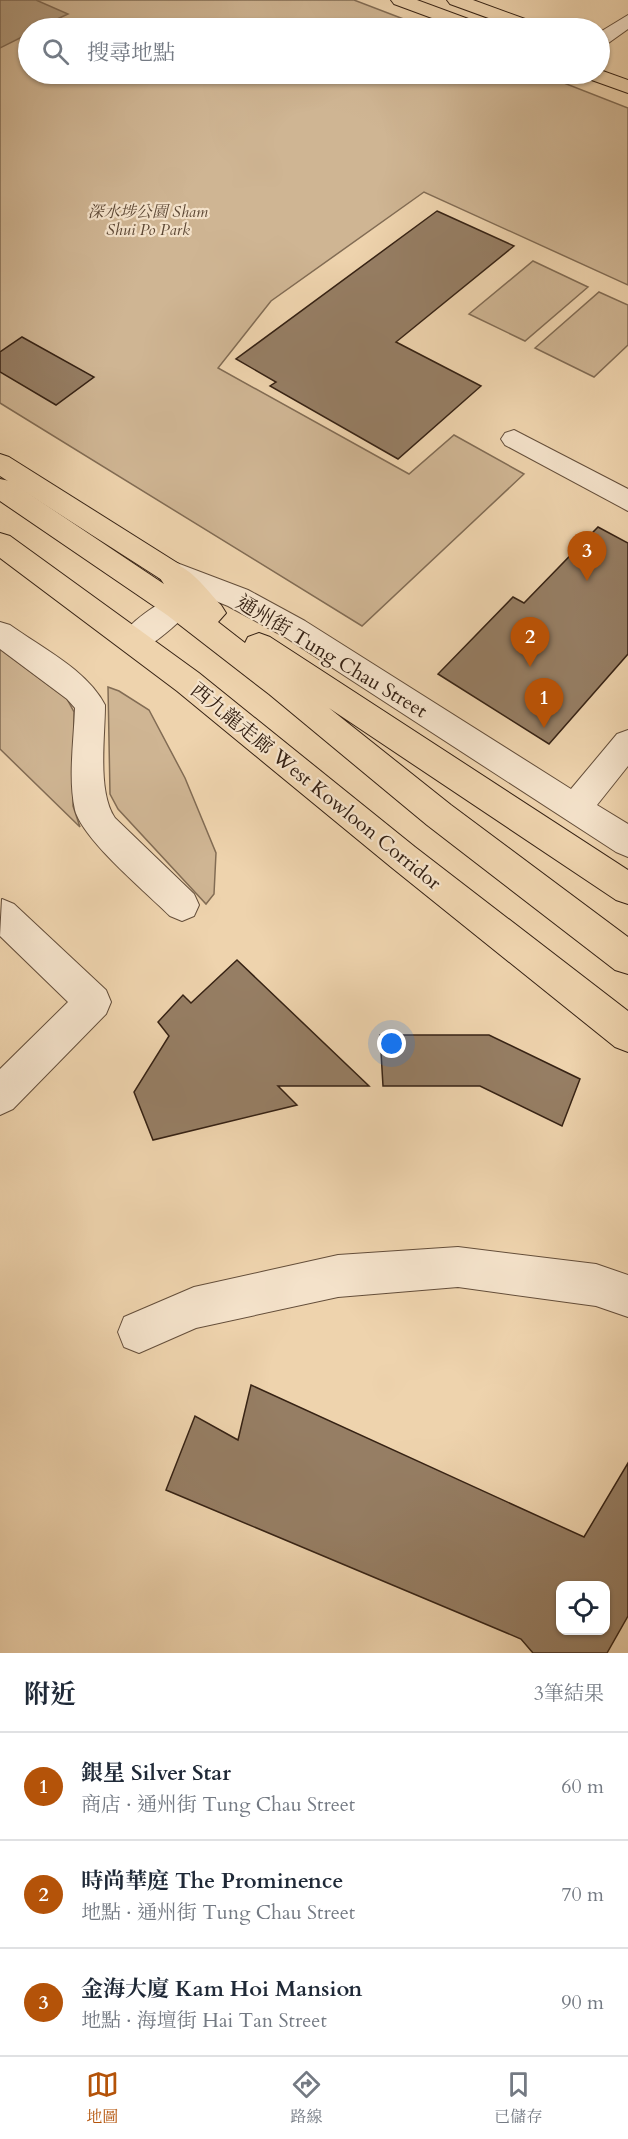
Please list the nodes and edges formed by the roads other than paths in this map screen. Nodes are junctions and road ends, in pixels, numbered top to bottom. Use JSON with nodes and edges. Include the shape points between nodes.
{"nodes":[{"id":1,"x":400,"y":0,"type":"edge"},
{"id":2,"x":456,"y":0,"type":"edge"},
{"id":3,"x":448,"y":18,"type":"edge"},
{"id":4,"x":505,"y":18,"type":"edge"},
{"id":5,"x":628,"y":21,"type":"edge"},
{"id":6,"x":610,"y":42,"type":"edge"},
{"id":7,"x":610,"y":80,"type":"edge"},
{"id":8,"x":628,"y":87,"type":"edge"},
{"id":9,"x":514,"y":439,"type":"dead end"},
{"id":10,"x":0,"y":463,"type":"edge"},
{"id":11,"x":0,"y":488,"type":"edge"},
{"id":12,"x":628,"y":501,"type":"edge"},
{"id":13,"x":0,"y":543,"type":"edge"},
{"id":14,"x":169,"y":571,"type":"junction"},
{"id":15,"x":175,"y":606,"type":"junction"},
{"id":16,"x":0,"y":633,"type":"edge"},
{"id":17,"x":132,"y":639,"type":"junction"},
{"id":18,"x":628,"y":742,"type":"edge"},
{"id":19,"x":575,"y":808,"type":"junction"},
{"id":20,"x":628,"y":842,"type":"edge"},
{"id":21,"x":628,"y":889,"type":"edge"},
{"id":22,"x":182,"y":905,"type":"dead end"},
{"id":23,"x":0,"y":916,"type":"edge"},
{"id":24,"x":628,"y":958,"type":"edge"},
{"id":25,"x":628,"y":1034,"type":"edge"},
{"id":26,"x":0,"y":1096,"type":"edge"},
{"id":27,"x":628,"y":1296,"type":"edge"},
{"id":28,"x":139,"y":1332,"type":"dead end"}],
"edges":[{"from":1,"to":3,"type":"main road"},
{"from":2,"to":4,"type":"main road"},
{"from":5,"to":6,"type":"street"},
{"from":7,"to":8,"type":"main road"},
{"from":9,"to":12,"type":"street","via":[[579,488]]},
{"from":10,"to":14,"type":"main road","name":"通州街 Tung Chau Street"},
{"from":11,"to":15,"type":"main road"},
{"from":13,"to":17,"type":"main road","name":"西九龍走廊 West Kowloon Corridor"},
{"from":14,"to":19,"type":"street","name":"通州街 Tung Chau Street","via":[[238,598],[295,629]]},
{"from":14,"to":21,"type":"main road","via":[[215,616]]},
{"from":15,"to":17,"type":"street"},
{"from":15,"to":24,"type":"main road","via":[[439,815]]},
{"from":16,"to":22,"type":"street","via":[[78,690],[90,705],[92,811],[103,828]]},
{"from":17,"to":25,"type":"main road","name":"西九龍走廊 West Kowloon Corridor"},
{"from":18,"to":19,"type":"street"},
{"from":19,"to":20,"type":"street","name":"通州街 Tung Chau Street"},
{"from":23,"to":26,"type":"street","via":[[93,1002]]},
{"from":27,"to":28,"type":"street","via":[[596,1285],[458,1267],[338,1276],[194,1308]]}]}
